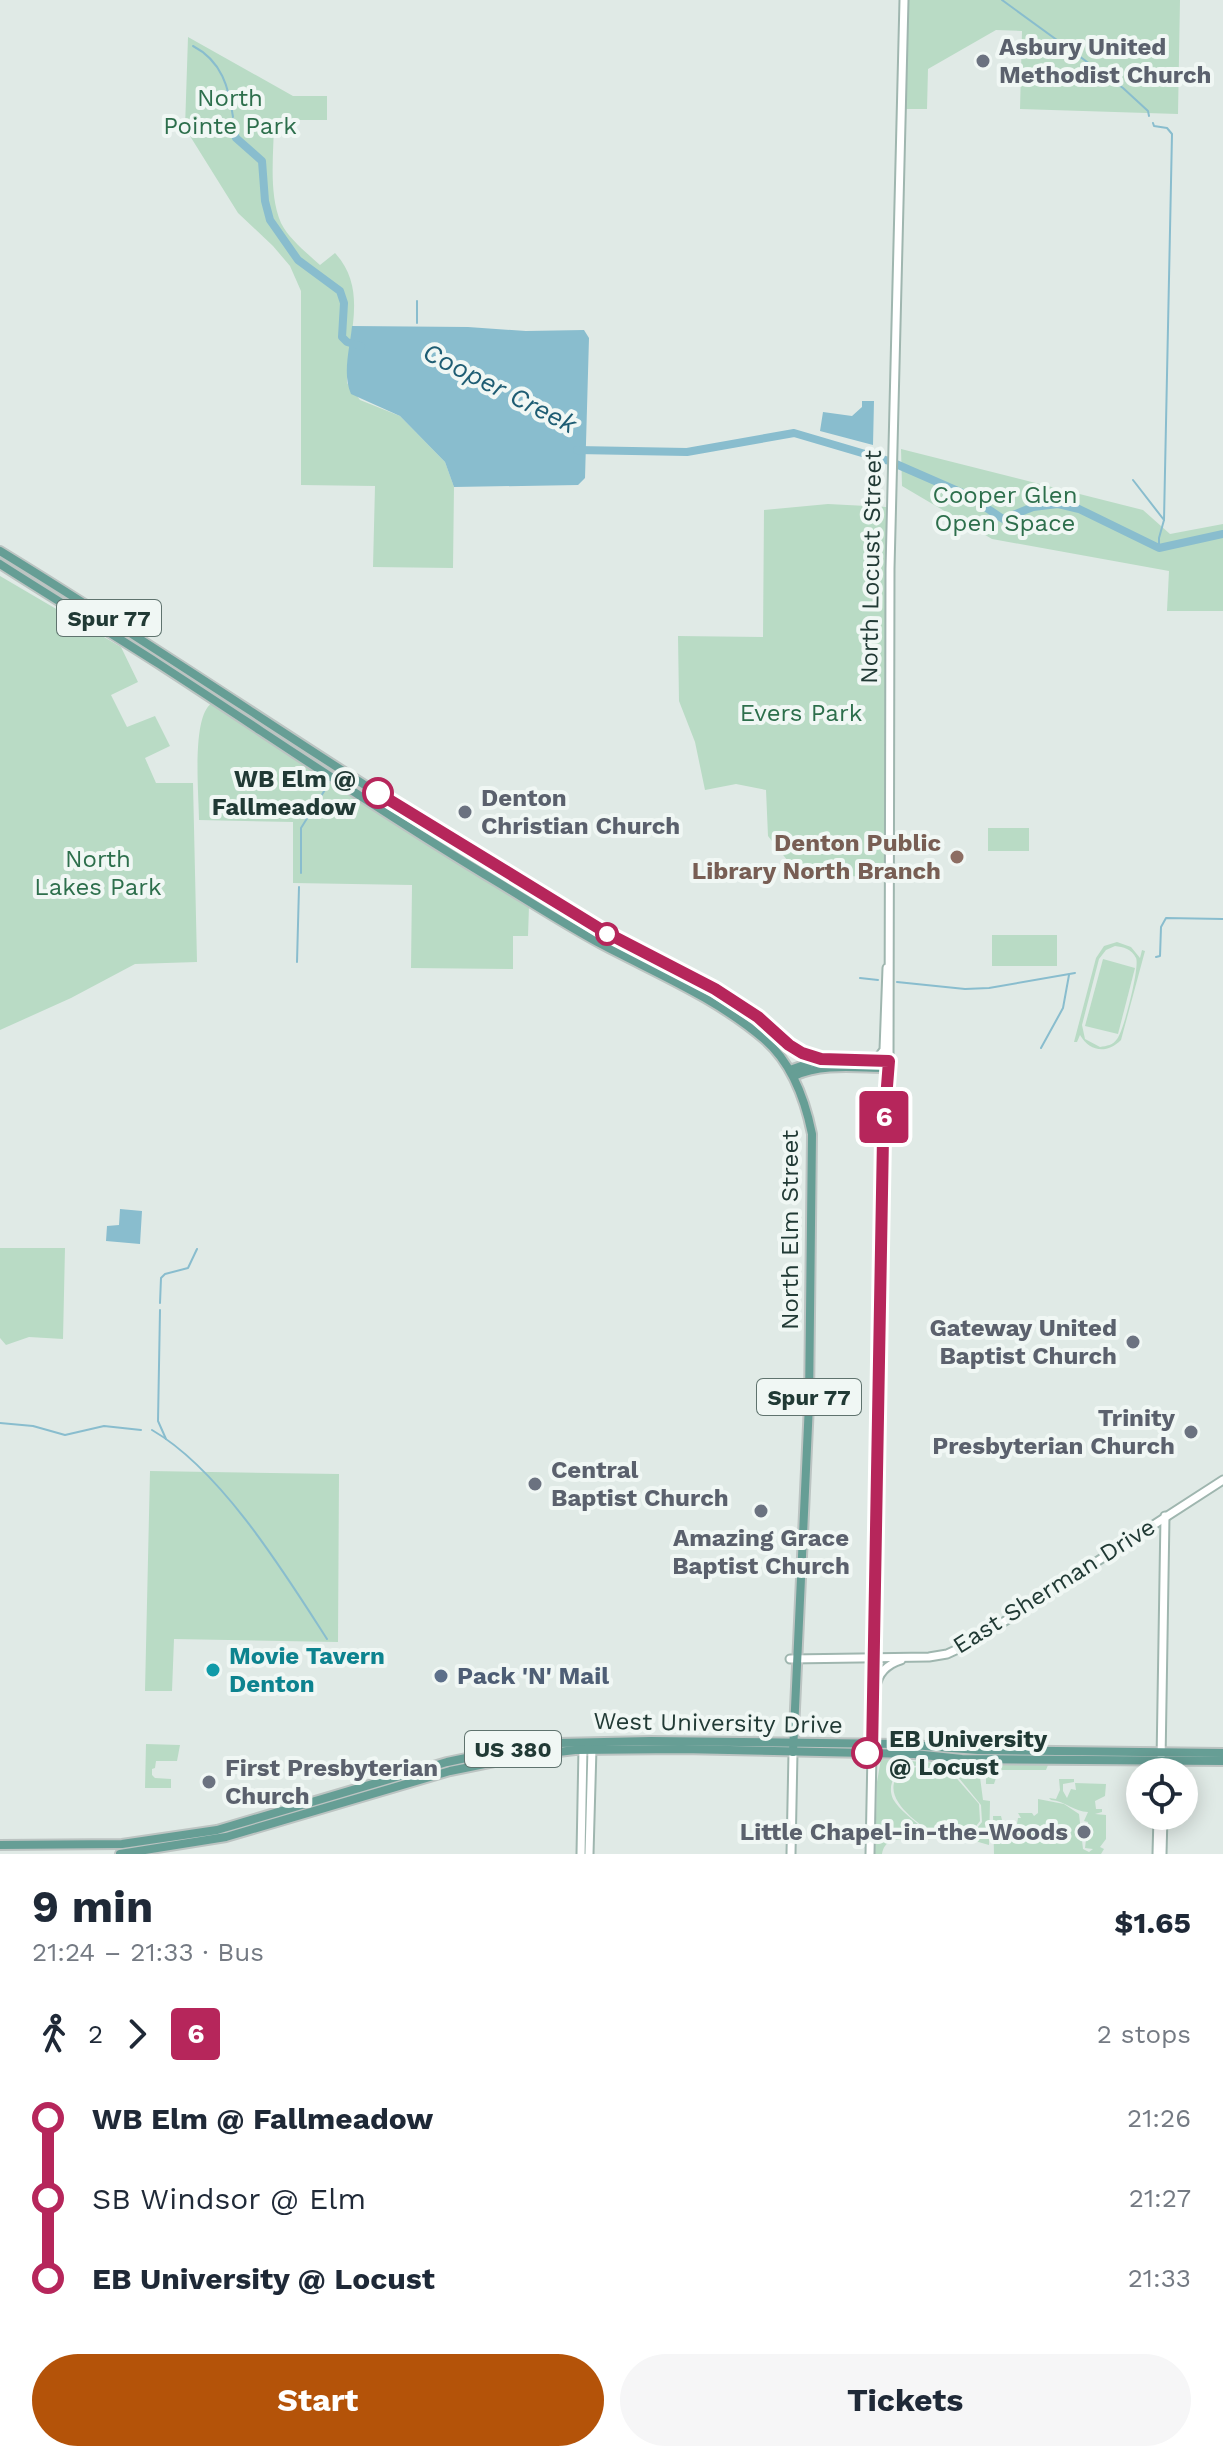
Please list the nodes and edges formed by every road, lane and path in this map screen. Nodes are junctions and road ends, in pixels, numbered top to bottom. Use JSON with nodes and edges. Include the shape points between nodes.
{"nodes":[{"id":1,"x":904,"y":0,"type":"edge"},
{"id":2,"x":0,"y":551,"type":"edge"},
{"id":3,"x":0,"y":564,"type":"edge"},
{"id":4,"x":888,"y":955,"type":"junction"},
{"id":5,"x":821,"y":1059,"type":"junction"},
{"id":6,"x":877,"y":1059,"type":"junction"},
{"id":7,"x":888,"y":1064,"type":"junction"},
{"id":8,"x":792,"y":1073,"type":"junction"},
{"id":9,"x":1223,"y":1480,"type":"edge"},
{"id":10,"x":1165,"y":1516,"type":"junction"},
{"id":11,"x":875,"y":1658,"type":"junction"},
{"id":12,"x":908,"y":1658,"type":"junction"},
{"id":13,"x":793,"y":1659,"type":"junction"},
{"id":14,"x":873,"y":1701,"type":"junction"},
{"id":15,"x":588,"y":1746,"type":"junction"},
{"id":16,"x":794,"y":1748,"type":"junction"},
{"id":17,"x":872,"y":1749,"type":"junction"},
{"id":18,"x":1223,"y":1753,"type":"edge"},
{"id":19,"x":1161,"y":1758,"type":"junction"},
{"id":20,"x":1198,"y":1760,"type":"edge"},
{"id":21,"x":1223,"y":1761,"type":"edge"},
{"id":22,"x":1160,"y":1830,"type":"edge"},
{"id":23,"x":0,"y":1845,"type":"edge"},
{"id":24,"x":120,"y":1854,"type":"edge"},
{"id":25,"x":581,"y":1854,"type":"edge"},
{"id":26,"x":589,"y":1854,"type":"edge"},
{"id":27,"x":791,"y":1854,"type":"edge"},
{"id":28,"x":870,"y":1854,"type":"edge"},
{"id":29,"x":1160,"y":1854,"type":"edge"}],
"edges":[{"from":1,"to":4,"type":"main road","name":"North Locust Street","via":[[890,527]]},
{"from":2,"to":5,"type":"main road","number":"Spur 77","via":[[538,893],[715,989],[789,1045]]},
{"from":3,"to":8,"type":"main road","name":"North Elm Street","number":"Spur 77","via":[[477,870],[694,992],[762,1038]]},
{"from":4,"to":6,"type":"main road","via":[[884,1050]]},
{"from":4,"to":7,"type":"main road","name":"North Locust Street"},
{"from":5,"to":6,"type":"main road","number":"Spur 77"},
{"from":5,"to":8,"type":"main road"},
{"from":6,"to":7,"type":"main road","number":"Spur 77"},
{"from":7,"to":8,"type":"main road"},
{"from":7,"to":11,"type":"main road","name":"North Locust Street","number":"Spur 77"},
{"from":8,"to":13,"type":"main road","name":"North Elm Street","number":"Spur 77","via":[[809,1118],[812,1150],[809,1393]]},
{"from":9,"to":10,"type":"main road","name":"East Sherman Drive"},
{"from":10,"to":12,"type":"main road","name":"East Sherman Drive","via":[[971,1643],[947,1654]]},
{"from":10,"to":19,"type":"main road"},
{"from":11,"to":12,"type":"main road","name":"East Sherman Drive"},
{"from":11,"to":13,"type":"main road","name":"East Sherman Drive"},
{"from":11,"to":14,"type":"main road","name":"North Locust Street","number":"Spur 77"},
{"from":12,"to":14,"type":"main road","via":[[889,1665],[877,1678]]},
{"from":13,"to":16,"type":"main road","name":"North Elm Street","number":"Spur 77"},
{"from":14,"to":17,"type":"main road","name":"North Locust Street","number":"Spur 77"},
{"from":15,"to":16,"type":"main road","name":"West University Drive","number":"US 380"},
{"from":15,"to":23,"type":"main road","name":"West University Drive","number":"US 380","via":[[532,1746],[447,1762],[217,1830],[122,1844]]},
{"from":15,"to":24,"type":"main road","name":"West University Drive","number":"US 380","via":[[461,1768],[226,1837]]},
{"from":15,"to":25,"type":"main road"},
{"from":15,"to":26,"type":"main road"},
{"from":16,"to":17,"type":"main road","name":"West University Drive","number":"US 380"},
{"from":16,"to":27,"type":"main road","name":"North Elm Street"},
{"from":17,"to":19,"type":"main road","number":"US 380"},
{"from":17,"to":28,"type":"main road","name":"North Locust Street"},
{"from":18,"to":19,"type":"main road","number":"US 380"},
{"from":20,"to":21,"type":"main road","number":"US 380"},
{"from":22,"to":29,"type":"main road"}]}
